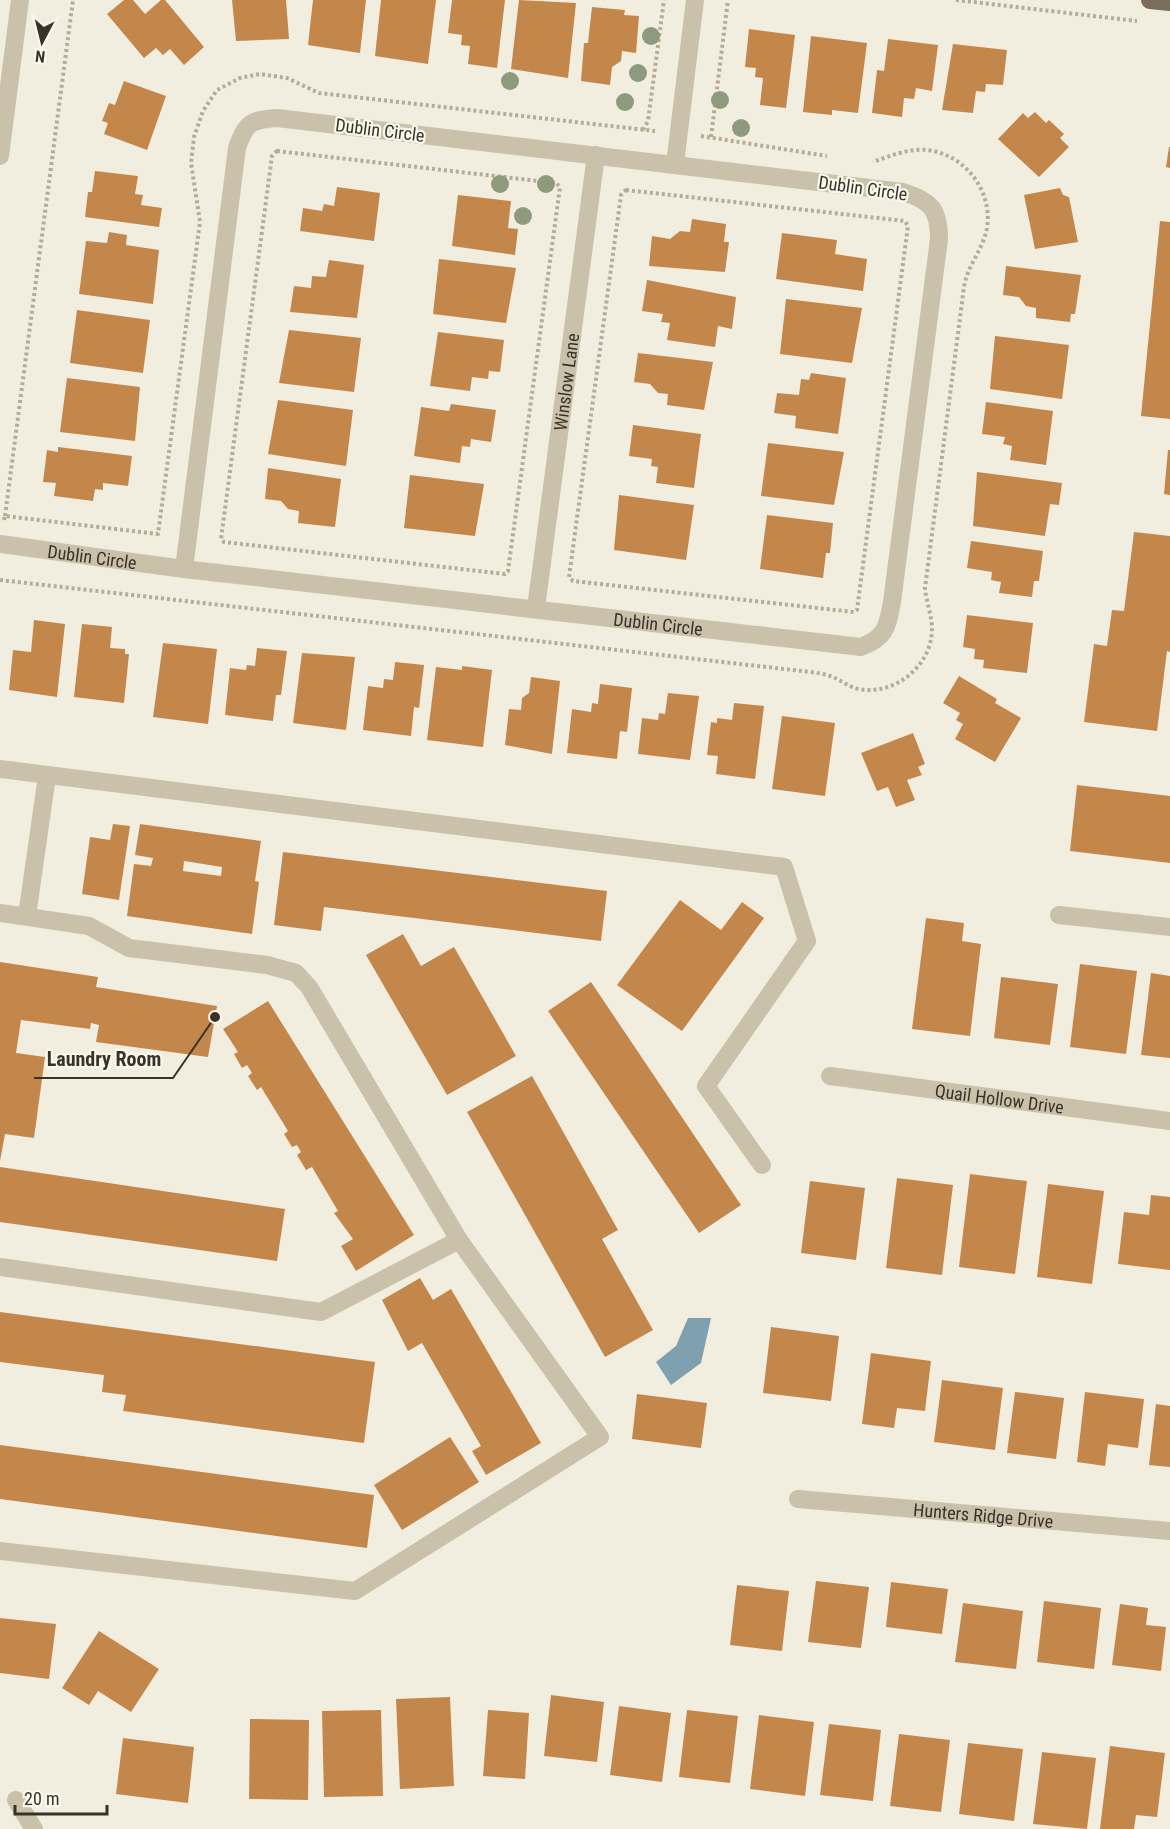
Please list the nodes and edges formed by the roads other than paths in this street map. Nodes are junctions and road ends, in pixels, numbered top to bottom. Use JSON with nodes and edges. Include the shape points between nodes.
{"nodes":[{"id":1,"x":20,"y":0,"type":"edge"},
{"id":2,"x":695,"y":0,"type":"edge"},
{"id":3,"x":1150,"y":0,"type":"edge"},
{"id":4,"x":1170,"y":2,"type":"edge"},
{"id":5,"x":6,"y":61,"type":"edge"},
{"id":6,"x":596,"y":155,"type":"junction"},
{"id":7,"x":0,"y":156,"type":"edge"},
{"id":8,"x":675,"y":164,"type":"junction"},
{"id":9,"x":0,"y":544,"type":"edge"},
{"id":10,"x":184,"y":569,"type":"junction"},
{"id":11,"x":536,"y":608,"type":"junction"},
{"id":12,"x":0,"y":769,"type":"edge"},
{"id":13,"x":47,"y":776,"type":"junction"},
{"id":14,"x":0,"y":913,"type":"edge"},
{"id":15,"x":1059,"y":915,"type":"dead end"},
{"id":16,"x":27,"y":916,"type":"junction"},
{"id":17,"x":1170,"y":927,"type":"edge"},
{"id":18,"x":830,"y":1076,"type":"dead end"},
{"id":19,"x":1170,"y":1121,"type":"edge"},
{"id":20,"x":762,"y":1165,"type":"dead end"},
{"id":21,"x":459,"y":1240,"type":"junction"},
{"id":22,"x":0,"y":1267,"type":"edge"},
{"id":23,"x":798,"y":1499,"type":"dead end"},
{"id":24,"x":1170,"y":1531,"type":"edge"},
{"id":25,"x":0,"y":1551,"type":"edge"},
{"id":26,"x":16,"y":1800,"type":"dead end"},
{"id":27,"x":34,"y":1829,"type":"edge"}],
"edges":[{"from":1,"to":5,"type":"street"},
{"from":2,"to":8,"type":"street"},
{"from":3,"to":4,"type":"main road"},
{"from":5,"to":7,"type":"street"},
{"from":6,"to":8,"type":"street","name":"Dublin Circle"},
{"from":6,"to":10,"type":"street","name":"Dublin Circle","via":[[277,118],[255,120],[243,131],[237,148]]},
{"from":6,"to":11,"type":"street","name":"Winslow Lane"},
{"from":8,"to":11,"type":"street","name":"Dublin Circle","via":[[903,192],[921,197],[934,209],[939,239],[888,625],[879,640],[861,647]]},
{"from":9,"to":10,"type":"street","name":"Dublin Circle"},
{"from":10,"to":11,"type":"street","name":"Dublin Circle"},
{"from":12,"to":13,"type":"street"},
{"from":13,"to":16,"type":"street"},
{"from":13,"to":20,"type":"street","via":[[784,867],[807,941],[706,1086]]},
{"from":14,"to":16,"type":"street"},
{"from":15,"to":17,"type":"street"},
{"from":16,"to":21,"type":"street","via":[[89,926],[129,948],[267,965],[296,973],[309,987]]},
{"from":18,"to":19,"type":"street","name":"Quail Hollow Drive"},
{"from":21,"to":22,"type":"street","via":[[321,1312]]},
{"from":21,"to":25,"type":"street","via":[[600,1437],[355,1591]]},
{"from":23,"to":24,"type":"street","name":"Hunters Ridge Drive"},
{"from":26,"to":27,"type":"street"}]}
